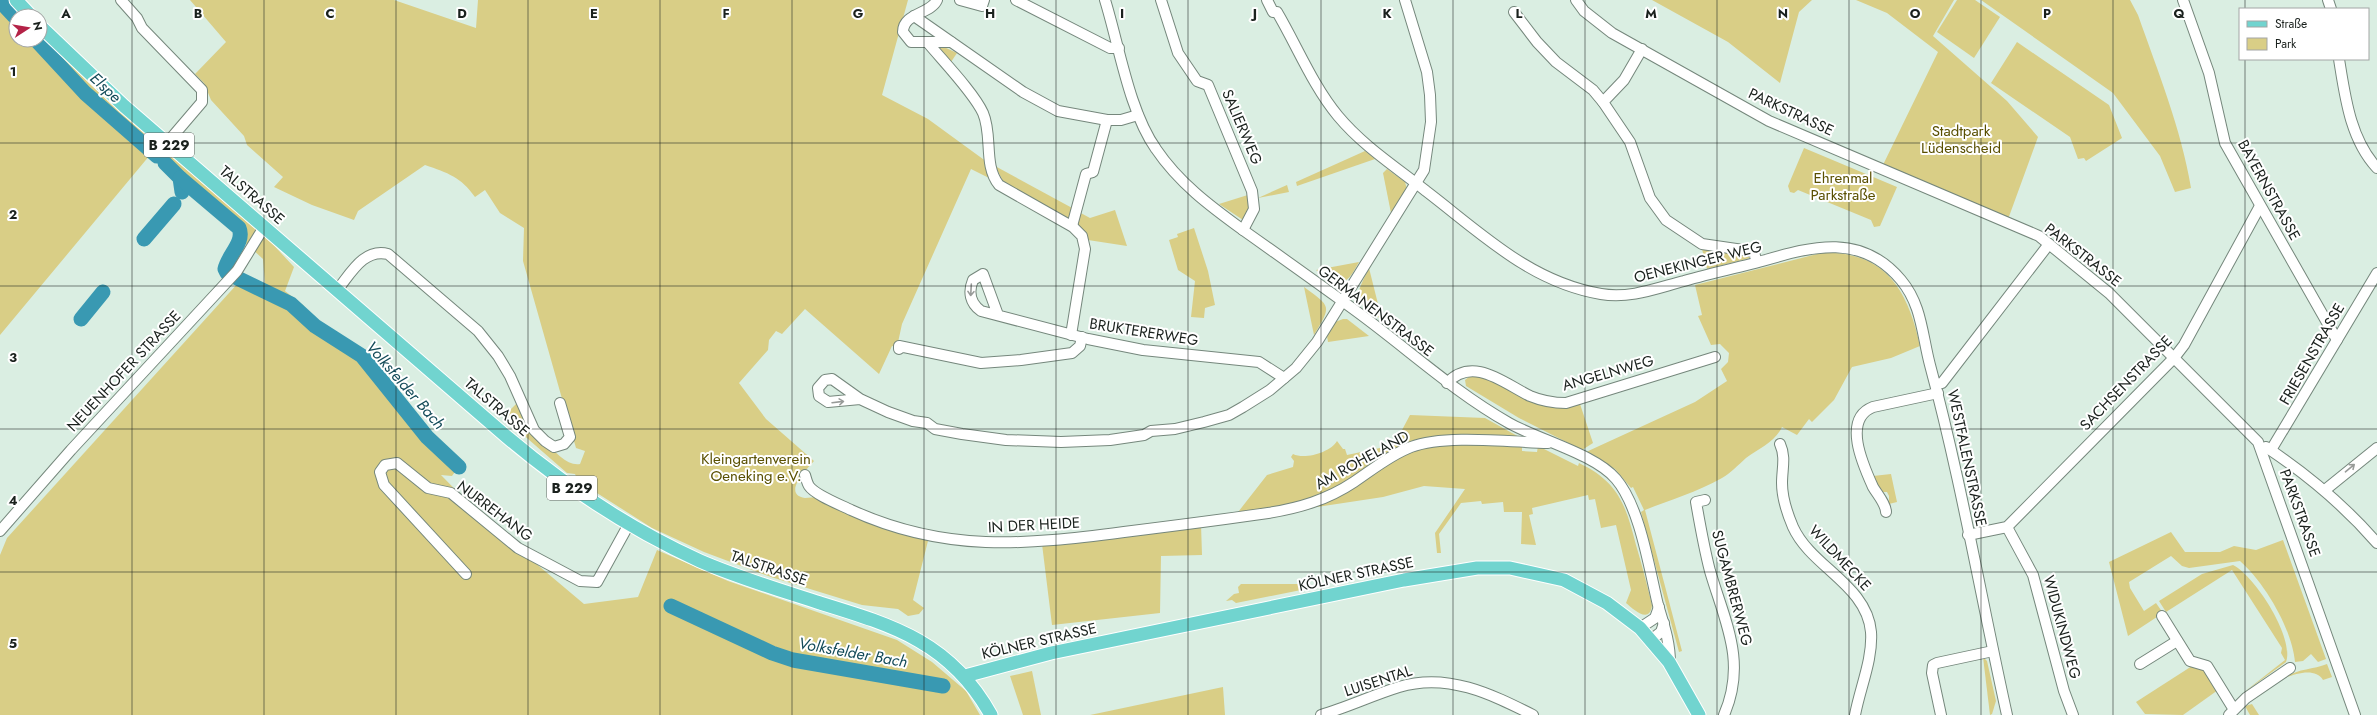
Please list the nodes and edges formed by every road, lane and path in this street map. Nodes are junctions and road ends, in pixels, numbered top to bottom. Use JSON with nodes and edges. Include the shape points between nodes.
{"nodes":[{"id":1,"x":16,"y":0,"type":"edge"},
{"id":2,"x":121,"y":0,"type":"edge"},
{"id":3,"x":937,"y":0,"type":"edge"},
{"id":4,"x":960,"y":0,"type":"edge"},
{"id":5,"x":984,"y":0,"type":"edge"},
{"id":6,"x":1016,"y":0,"type":"edge"},
{"id":7,"x":1105,"y":0,"type":"edge"},
{"id":8,"x":1161,"y":0,"type":"edge"},
{"id":9,"x":1267,"y":0,"type":"edge"},
{"id":10,"x":1404,"y":0,"type":"edge"},
{"id":11,"x":1576,"y":0,"type":"edge"},
{"id":12,"x":2183,"y":0,"type":"edge"},
{"id":13,"x":24,"y":8,"type":"edge"},
{"id":14,"x":1514,"y":12,"type":"dead end"},
{"id":15,"x":914,"y":16,"type":"junction"},
{"id":16,"x":48,"y":34,"type":"edge"},
{"id":17,"x":951,"y":42,"type":"junction"},
{"id":18,"x":928,"y":43,"type":"junction"},
{"id":19,"x":1119,"y":48,"type":"junction"},
{"id":20,"x":1642,"y":49,"type":"junction"},
{"id":21,"x":2339,"y":60,"type":"edge"},
{"id":22,"x":1603,"y":102,"type":"junction"},
{"id":23,"x":1138,"y":114,"type":"junction"},
{"id":24,"x":1107,"y":120,"type":"junction"},
{"id":25,"x":167,"y":143,"type":"junction"},
{"id":26,"x":2377,"y":168,"type":"edge"},
{"id":27,"x":1416,"y":183,"type":"junction"},
{"id":28,"x":2260,"y":206,"type":"junction"},
{"id":29,"x":264,"y":226,"type":"junction"},
{"id":30,"x":1072,"y":226,"type":"junction"},
{"id":31,"x":1243,"y":230,"type":"junction"},
{"id":32,"x":2049,"y":244,"type":"junction"},
{"id":33,"x":1758,"y":262,"type":"junction"},
{"id":34,"x":2377,"y":273,"type":"edge"},
{"id":35,"x":338,"y":289,"type":"junction"},
{"id":36,"x":1343,"y":302,"type":"junction"},
{"id":37,"x":998,"y":315,"type":"dead end"},
{"id":38,"x":1071,"y":335,"type":"junction"},
{"id":39,"x":1082,"y":338,"type":"junction"},
{"id":40,"x":2337,"y":340,"type":"junction"},
{"id":41,"x":899,"y":349,"type":"dead end"},
{"id":42,"x":1715,"y":357,"type":"dead end"},
{"id":43,"x":2174,"y":358,"type":"junction"},
{"id":44,"x":1284,"y":378,"type":"junction"},
{"id":45,"x":1448,"y":383,"type":"junction"},
{"id":46,"x":1937,"y":388,"type":"junction"},
{"id":47,"x":860,"y":399,"type":"dead end"},
{"id":48,"x":560,"y":403,"type":"dead end"},
{"id":49,"x":2258,"y":442,"type":"junction"},
{"id":50,"x":1552,"y":443,"type":"junction"},
{"id":51,"x":1780,"y":444,"type":"dead end"},
{"id":52,"x":2377,"y":448,"type":"edge"},
{"id":53,"x":2271,"y":450,"type":"junction"},
{"id":54,"x":805,"y":475,"type":"dead end"},
{"id":55,"x":2325,"y":490,"type":"junction"},
{"id":56,"x":1705,"y":500,"type":"dead end"},
{"id":57,"x":1886,"y":512,"type":"dead end"},
{"id":58,"x":1235,"y":518,"type":"joint"},
{"id":59,"x":630,"y":524,"type":"junction"},
{"id":60,"x":2007,"y":527,"type":"junction"},
{"id":61,"x":0,"y":531,"type":"edge"},
{"id":62,"x":1968,"y":535,"type":"junction"},
{"id":63,"x":2377,"y":543,"type":"edge"},
{"id":64,"x":466,"y":574,"type":"dead end"},
{"id":65,"x":1659,"y":607,"type":"junction"},
{"id":66,"x":2162,"y":616,"type":"dead end"},
{"id":67,"x":1664,"y":624,"type":"junction"},
{"id":68,"x":1640,"y":628,"type":"junction"},
{"id":69,"x":1652,"y":639,"type":"junction"},
{"id":70,"x":2177,"y":641,"type":"junction"},
{"id":71,"x":1993,"y":651,"type":"junction"},
{"id":72,"x":1670,"y":664,"type":"junction"},
{"id":73,"x":2140,"y":664,"type":"dead end"},
{"id":74,"x":2290,"y":668,"type":"dead end"},
{"id":75,"x":965,"y":676,"type":"junction"},
{"id":76,"x":2231,"y":712,"type":"edge"},
{"id":77,"x":991,"y":715,"type":"edge"},
{"id":78,"x":1322,"y":715,"type":"edge"},
{"id":79,"x":1533,"y":715,"type":"edge"},
{"id":80,"x":1699,"y":715,"type":"edge"},
{"id":81,"x":1724,"y":715,"type":"edge"},
{"id":82,"x":1855,"y":715,"type":"edge"},
{"id":83,"x":1941,"y":715,"type":"edge"},
{"id":84,"x":2007,"y":715,"type":"edge"},
{"id":85,"x":2073,"y":715,"type":"edge"},
{"id":86,"x":2355,"y":715,"type":"edge"}],
"edges":[{"from":1,"to":13,"type":"main road"},
{"from":2,"to":25,"type":"street","via":[[142,28],[202,90],[202,102]]},
{"from":3,"to":15,"type":"street","via":[[934,6]]},
{"from":4,"to":5,"type":"street","via":[[982,6]]},
{"from":6,"to":19,"type":"street","via":[[1110,48]]},
{"from":7,"to":19,"type":"street","name":"GERMANENSTRASSE"},
{"from":8,"to":31,"type":"street","name":"SALIERWEG","via":[[1178,53],[1197,82],[1208,85],[1252,191],[1254,209]]},
{"from":9,"to":27,"type":"street","name":"OENEKINGER WEG","via":[[1273,12],[1277,12],[1322,95],[1336,114],[1368,145]]},
{"from":10,"to":27,"type":"street","via":[[1427,72],[1430,95],[1431,122],[1428,146],[1424,170]]},
{"from":11,"to":20,"type":"street","name":"PARKSTRASSE","via":[[1597,22]]},
{"from":12,"to":28,"type":"street","name":"BAYERNSTRASSE","via":[[2209,73],[2225,143]]},
{"from":14,"to":22,"type":"street","via":[[1556,62],[1593,90]]},
{"from":15,"to":17,"type":"street"},
{"from":15,"to":18,"type":"street","via":[[903,27],[904,36],[911,42]]},
{"from":16,"to":25,"type":"main road","name":"TALSTRASSE","number":"B 229","via":[[100,85]]},
{"from":17,"to":18,"type":"street"},
{"from":17,"to":24,"type":"street","via":[[1043,103],[1065,112]]},
{"from":18,"to":30,"type":"street","via":[[983,112],[988,132],[991,167],[999,185]]},
{"from":19,"to":23,"type":"street","name":"GERMANENSTRASSE"},
{"from":20,"to":22,"type":"street","via":[[1624,80]]},
{"from":20,"to":32,"type":"street","name":"PARKSTRASSE","via":[[1769,121],[2039,236]]},
{"from":21,"to":26,"type":"street","via":[[2349,115],[2359,140]]},
{"from":22,"to":33,"type":"street","via":[[1630,142],[1647,192],[1666,220],[1697,243],[1750,251],[1754,253]]},
{"from":23,"to":24,"type":"street","via":[[1121,120]]},
{"from":23,"to":31,"type":"street","name":"GERMANENSTRASSE","via":[[1154,147],[1176,175],[1208,206]]},
{"from":24,"to":30,"type":"street","via":[[1093,172],[1086,174]]},
{"from":25,"to":29,"type":"main road","name":"TALSTRASSE","number":"B 229"},
{"from":27,"to":33,"type":"street","name":"OENEKINGER WEG","via":[[1514,260],[1548,278],[1586,291],[1612,295],[1638,294]]},
{"from":27,"to":36,"type":"street"},
{"from":28,"to":40,"type":"street","name":"BAYERNSTRASSE"},
{"from":28,"to":43,"type":"street","name":"SACHSENSTRASSE","via":[[2184,345]]},
{"from":29,"to":35,"type":"main road","name":"TALSTRASSE","number":"B 229"},
{"from":29,"to":61,"type":"street","name":"NEUENHOFER STRASSE","via":[[225,284],[71,450]]},
{"from":30,"to":38,"type":"street","via":[[1082,236],[1085,249]]},
{"from":31,"to":36,"type":"street","name":"GERMANENSTRASSE"},
{"from":32,"to":43,"type":"street","name":"PARKSTRASSE","via":[[2109,293]]},
{"from":32,"to":46,"type":"street","name":"WESTFALENSTRASSE"},
{"from":33,"to":46,"type":"street","name":"OENEKINGER WEG","via":[[1811,248],[1830,246],[1857,250],[1881,263],[1899,278],[1915,302]]},
{"from":34,"to":40,"type":"street","name":"FRIESENSTRASSE"},
{"from":35,"to":48,"type":"street","via":[[365,257],[377,253],[388,254],[483,338],[510,376],[534,430],[554,447],[564,444],[570,437]]},
{"from":35,"to":59,"type":"main road","name":"TALSTRASSE","number":"B 229","via":[[534,459],[589,500]]},
{"from":36,"to":44,"type":"street","via":[[1307,356]]},
{"from":36,"to":45,"type":"street","name":"GERMANENSTRASSE"},
{"from":37,"to":38,"type":"street","name":"BRUKTERERWEG"},
{"from":38,"to":39,"type":"street","name":"BRUKTERERWEG"},
{"from":39,"to":41,"type":"street","via":[[1080,346],[1072,353],[1002,362],[980,362],[899,346]]},
{"from":39,"to":44,"type":"street","name":"BRUKTERERWEG","via":[[1143,350],[1259,362]]},
{"from":40,"to":53,"type":"street","name":"FRIESENSTRASSE"},
{"from":42,"to":45,"type":"street","name":"ANGELNWEG","via":[[1566,403],[1539,399],[1500,378],[1481,372],[1464,372],[1453,377]]},
{"from":43,"to":49,"type":"street","name":"PARKSTRASSE"},
{"from":43,"to":60,"type":"street","name":"SACHSENSTRASSE"},
{"from":44,"to":47,"type":"street","via":[[1270,390],[1229,415],[1175,429],[1150,431],[1147,435],[1098,441],[1040,442],[962,434],[935,429],[923,422],[913,422]]},
{"from":45,"to":50,"type":"street","name":"GERMANENSTRASSE","via":[[1511,424]]},
{"from":46,"to":57,"type":"street","via":[[1873,407],[1858,418],[1857,431],[1865,467]]},
{"from":46,"to":62,"type":"street","name":"WESTFALENSTRASSE"},
{"from":49,"to":53,"type":"street"},
{"from":49,"to":86,"type":"street","name":"PARKSTRASSE"},
{"from":50,"to":58,"type":"street","name":"AM ROHELAND","via":[[1455,440],[1426,443],[1390,458],[1353,483],[1317,502],[1282,511]]},
{"from":50,"to":65,"type":"street","name":"GERMANENSTRASSE","via":[[1600,465],[1624,490],[1636,517]]},
{"from":51,"to":82,"type":"street","name":"WILDMECKE","via":[[1784,453],[1783,494],[1794,529],[1810,552],[1854,594],[1868,617],[1870,647]]},
{"from":55,"to":52,"type":"street","one_way":true},
{"from":53,"to":55,"type":"street"},
{"from":54,"to":58,"type":"street","name":"IN DER HEIDE","via":[[809,486],[857,513],[916,533],[965,542],[1040,543]]},
{"from":55,"to":63,"type":"street","via":[[2346,508]]},
{"from":56,"to":81,"type":"street","name":"SUGAMBRERWEG","via":[[1696,502],[1710,568],[1735,661],[1732,692]]},
{"from":59,"to":64,"type":"street","name":"NURREHANG","via":[[597,582],[580,581],[518,548],[451,493],[428,488],[397,463],[385,464],[380,472],[384,485]]},
{"from":59,"to":75,"type":"main road","name":"TALSTRASSE","number":"B 229","via":[[701,561],[733,574],[898,629],[922,641]]},
{"from":60,"to":62,"type":"street"},
{"from":60,"to":85,"type":"street","name":"WIDUKINDWEG","via":[[2033,575],[2064,691]]},
{"from":62,"to":71,"type":"street","name":"WESTFALENSTRASSE"},
{"from":65,"to":67,"type":"street","name":"GERMANENSTRASSE"},
{"from":65,"to":68,"type":"street","via":[[1655,618]]},
{"from":66,"to":70,"type":"street"},
{"from":67,"to":69,"type":"street","via":[[1661,632]]},
{"from":67,"to":72,"type":"street","name":"GERMANENSTRASSE","via":[[1670,645]]},
{"from":68,"to":69,"type":"main road","name":"KÖLNER STRASSE"},
{"from":68,"to":75,"type":"main road","name":"KÖLNER STRASSE","via":[[1607,603],[1564,580],[1516,569],[1477,568],[1410,579],[1100,643]]},
{"from":69,"to":72,"type":"main road","name":"KÖLNER STRASSE"},
{"from":70,"to":73,"type":"street"},
{"from":70,"to":76,"type":"street","via":[[2190,661],[2207,666]]},
{"from":71,"to":83,"type":"street","via":[[1933,665],[1932,673]]},
{"from":71,"to":84,"type":"street","name":"WESTFALENSTRASSE"},
{"from":72,"to":80,"type":"main road","name":"KÖLNER STRASSE"},
{"from":74,"to":76,"type":"street","via":[[2257,689]]},
{"from":75,"to":77,"type":"main road","name":"TALSTRASSE","number":"B 229"},
{"from":78,"to":79,"type":"street","name":"LUISENTAL","via":[[1400,686],[1438,682],[1480,690]]}]}
